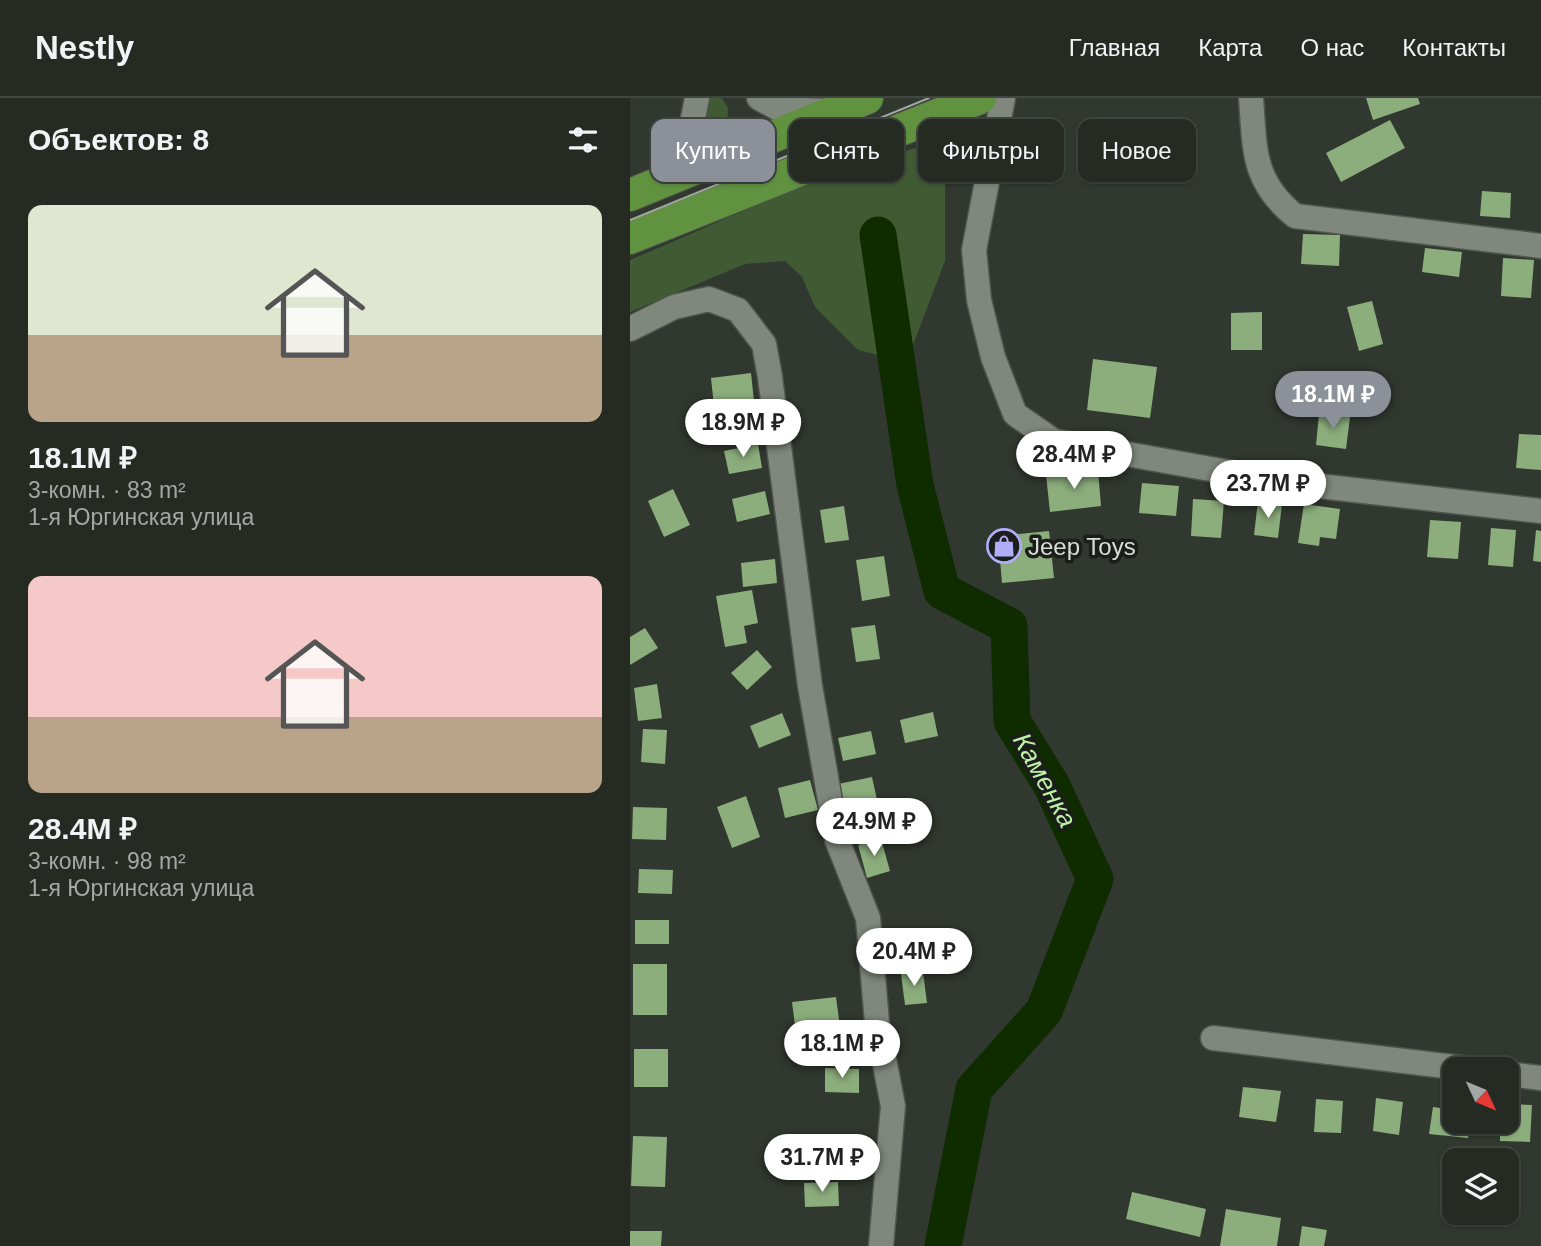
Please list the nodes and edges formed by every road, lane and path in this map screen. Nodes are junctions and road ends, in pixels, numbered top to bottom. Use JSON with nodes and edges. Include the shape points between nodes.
{"nodes":[{"id":1,"x":697,"y":98,"type":"edge"},
{"id":2,"x":758,"y":98,"type":"edge"},
{"id":3,"x":867,"y":98,"type":"edge"},
{"id":4,"x":979,"y":98,"type":"edge"},
{"id":5,"x":1003,"y":98,"type":"edge"},
{"id":6,"x":1251,"y":98,"type":"edge"},
{"id":7,"x":832,"y":112,"type":"junction"},
{"id":8,"x":693,"y":119,"type":"edge"},
{"id":9,"x":835,"y":119,"type":"edge"},
{"id":10,"x":904,"y":128,"type":"edge"},
{"id":11,"x":775,"y":136,"type":"edge"},
{"id":12,"x":789,"y":174,"type":"edge"},
{"id":13,"x":663,"y":182,"type":"edge"},
{"id":14,"x":630,"y":195,"type":"edge"},
{"id":15,"x":630,"y":238,"type":"edge"},
{"id":16,"x":1541,"y":246,"type":"edge"},
{"id":17,"x":630,"y":329,"type":"edge"},
{"id":18,"x":1541,"y":511,"type":"edge"},
{"id":19,"x":1213,"y":1038,"type":"dead end"},
{"id":20,"x":1442,"y":1066,"type":"edge"},
{"id":21,"x":1519,"y":1075,"type":"edge"},
{"id":22,"x":1541,"y":1078,"type":"edge"},
{"id":23,"x":881,"y":1246,"type":"edge"}],
"edges":[{"from":1,"to":8,"type":"street"},
{"from":2,"to":7,"type":"street","via":[[779,109]]},
{"from":3,"to":7,"type":"main road"},
{"from":4,"to":10,"type":"main road"},
{"from":5,"to":18,"type":"street","via":[[974,250],[979,300],[993,357],[1016,414],[1054,441],[1283,482]]},
{"from":6,"to":16,"type":"street","via":[[1264,182],[1295,216]]},
{"from":7,"to":9,"type":"main road"},
{"from":7,"to":11,"type":"main road"},
{"from":12,"to":15,"type":"main road"},
{"from":13,"to":14,"type":"main road"},
{"from":17,"to":23,"type":"street","via":[[674,307],[709,299],[738,310],[764,344],[810,686],[837,840],[868,918],[877,1023],[893,1107]]},
{"from":19,"to":20,"type":"street"},
{"from":21,"to":22,"type":"street"}]}
